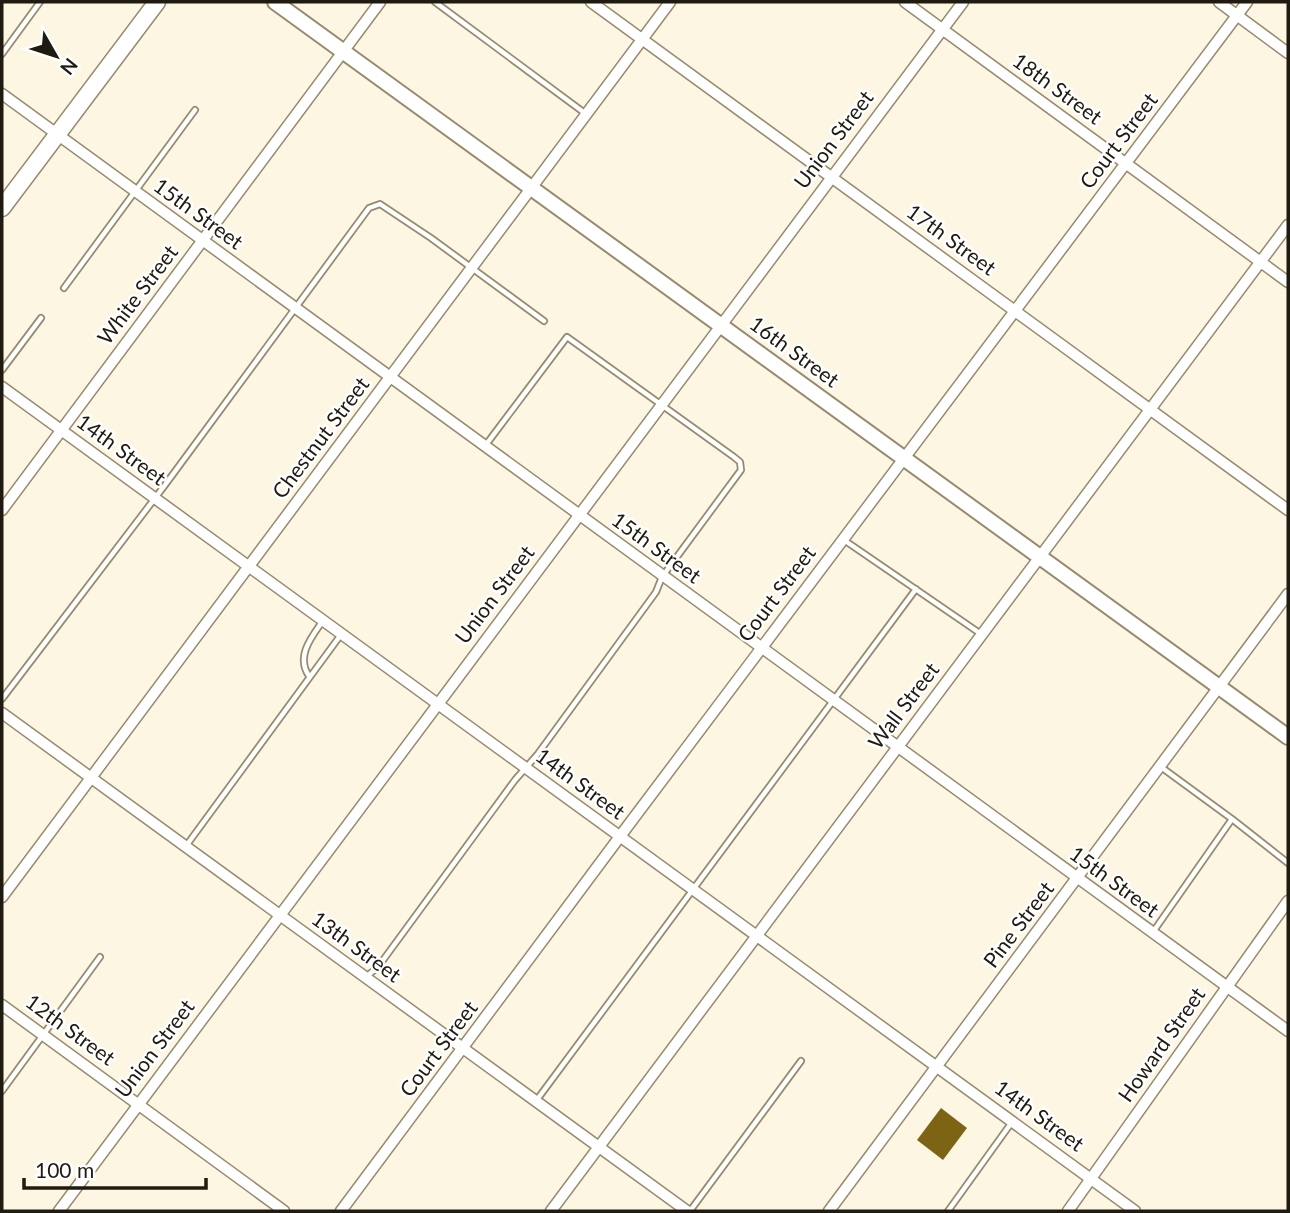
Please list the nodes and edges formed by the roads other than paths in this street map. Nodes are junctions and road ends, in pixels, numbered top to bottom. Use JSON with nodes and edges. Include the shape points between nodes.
{"nodes":[{"id":1,"x":40,"y":2,"type":"edge"},
{"id":2,"x":157,"y":2,"type":"edge"},
{"id":3,"x":275,"y":2,"type":"edge"},
{"id":4,"x":380,"y":2,"type":"edge"},
{"id":5,"x":435,"y":2,"type":"edge"},
{"id":6,"x":591,"y":2,"type":"edge"},
{"id":7,"x":670,"y":2,"type":"edge"},
{"id":8,"x":905,"y":2,"type":"edge"},
{"id":9,"x":963,"y":2,"type":"edge"},
{"id":10,"x":1219,"y":2,"type":"edge"},
{"id":11,"x":1247,"y":2,"type":"edge"},
{"id":12,"x":1237,"y":15,"type":"junction"},
{"id":13,"x":943,"y":29,"type":"junction"},
{"id":14,"x":642,"y":39,"type":"junction"},
{"id":15,"x":343,"y":52,"type":"junction"},
{"id":16,"x":1288,"y":53,"type":"edge"},
{"id":17,"x":2,"y":54,"type":"edge"},
{"id":18,"x":2,"y":94,"type":"edge"},
{"id":19,"x":195,"y":110,"type":"dead end"},
{"id":20,"x":586,"y":114,"type":"junction"},
{"id":21,"x":56,"y":136,"type":"junction"},
{"id":22,"x":1126,"y":163,"type":"junction"},
{"id":23,"x":831,"y":176,"type":"junction"},
{"id":24,"x":531,"y":187,"type":"junction"},
{"id":25,"x":135,"y":191,"type":"junction"},
{"id":26,"x":2,"y":208,"type":"edge"},
{"id":27,"x":1288,"y":225,"type":"edge"},
{"id":28,"x":203,"y":241,"type":"junction"},
{"id":29,"x":1261,"y":262,"type":"junction"},
{"id":30,"x":471,"y":268,"type":"junction"},
{"id":31,"x":1288,"y":282,"type":"edge"},
{"id":32,"x":64,"y":288,"type":"dead end"},
{"id":33,"x":295,"y":308,"type":"junction"},
{"id":34,"x":1016,"y":311,"type":"junction"},
{"id":35,"x":41,"y":317,"type":"dead end"},
{"id":36,"x":544,"y":321,"type":"dead end"},
{"id":37,"x":721,"y":325,"type":"junction"},
{"id":38,"x":2,"y":370,"type":"edge"},
{"id":39,"x":390,"y":377,"type":"junction"},
{"id":40,"x":2,"y":387,"type":"edge"},
{"id":41,"x":660,"y":405,"type":"junction"},
{"id":42,"x":1151,"y":408,"type":"junction"},
{"id":43,"x":61,"y":430,"type":"junction"},
{"id":44,"x":485,"y":446,"type":"junction"},
{"id":45,"x":903,"y":458,"type":"junction"},
{"id":46,"x":155,"y":498,"type":"junction"},
{"id":47,"x":2,"y":510,"type":"edge"},
{"id":48,"x":1288,"y":510,"type":"edge"},
{"id":49,"x":579,"y":515,"type":"junction"},
{"id":50,"x":842,"y":539,"type":"junction"},
{"id":51,"x":1041,"y":557,"type":"junction"},
{"id":52,"x":249,"y":567,"type":"junction"},
{"id":53,"x":662,"y":577,"type":"junction"},
{"id":54,"x":916,"y":589,"type":"junction"},
{"id":55,"x":1288,"y":594,"type":"edge"},
{"id":56,"x":323,"y":620,"type":"junction"},
{"id":57,"x":341,"y":635,"type":"junction"},
{"id":58,"x":982,"y":635,"type":"junction"},
{"id":59,"x":761,"y":648,"type":"junction"},
{"id":60,"x":309,"y":676,"type":"junction"},
{"id":61,"x":1219,"y":688,"type":"junction"},
{"id":62,"x":2,"y":699,"type":"edge"},
{"id":63,"x":833,"y":699,"type":"junction"},
{"id":64,"x":437,"y":704,"type":"junction"},
{"id":65,"x":2,"y":713,"type":"edge"},
{"id":66,"x":1288,"y":737,"type":"edge"},
{"id":67,"x":897,"y":747,"type":"junction"},
{"id":68,"x":1161,"y":766,"type":"junction"},
{"id":69,"x":525,"y":768,"type":"junction"},
{"id":70,"x":90,"y":778,"type":"junction"},
{"id":71,"x":1232,"y":819,"type":"junction"},
{"id":72,"x":619,"y":837,"type":"junction"},
{"id":73,"x":185,"y":847,"type":"junction"},
{"id":74,"x":1288,"y":863,"type":"edge"},
{"id":75,"x":1077,"y":878,"type":"junction"},
{"id":76,"x":692,"y":890,"type":"junction"},
{"id":77,"x":2,"y":897,"type":"edge"},
{"id":78,"x":1288,"y":901,"type":"edge"},
{"id":79,"x":278,"y":914,"type":"junction"},
{"id":80,"x":1152,"y":933,"type":"junction"},
{"id":81,"x":756,"y":937,"type":"junction"},
{"id":82,"x":100,"y":957,"type":"dead end"},
{"id":83,"x":366,"y":978,"type":"junction"},
{"id":84,"x":1227,"y":987,"type":"junction"},
{"id":85,"x":2,"y":1005,"type":"edge"},
{"id":86,"x":1288,"y":1031,"type":"edge"},
{"id":87,"x":43,"y":1035,"type":"junction"},
{"id":88,"x":463,"y":1048,"type":"junction"},
{"id":89,"x":802,"y":1062,"type":"dead end"},
{"id":90,"x":936,"y":1067,"type":"junction"},
{"id":91,"x":2,"y":1091,"type":"edge"},
{"id":92,"x":535,"y":1101,"type":"junction"},
{"id":93,"x":138,"y":1104,"type":"junction"},
{"id":94,"x":1013,"y":1121,"type":"junction"},
{"id":95,"x":600,"y":1147,"type":"junction"},
{"id":96,"x":1091,"y":1179,"type":"junction"},
{"id":97,"x":59,"y":1211,"type":"edge"},
{"id":98,"x":284,"y":1211,"type":"edge"},
{"id":99,"x":341,"y":1211,"type":"edge"},
{"id":100,"x":551,"y":1211,"type":"edge"},
{"id":101,"x":689,"y":1211,"type":"edge"},
{"id":102,"x":830,"y":1211,"type":"edge"},
{"id":103,"x":948,"y":1211,"type":"edge"},
{"id":104,"x":1068,"y":1211,"type":"edge"},
{"id":105,"x":1135,"y":1211,"type":"edge"}],
"edges":[{"from":1,"to":17,"type":"lane"},
{"from":2,"to":21,"type":"main road"},
{"from":3,"to":15,"type":"street","name":"16th Street"},
{"from":4,"to":15,"type":"street","name":"White Street"},
{"from":5,"to":20,"type":"lane"},
{"from":6,"to":14,"type":"street","name":"17th Street"},
{"from":7,"to":14,"type":"street","name":"Chestnut Street"},
{"from":8,"to":13,"type":"street","name":"18th Street"},
{"from":9,"to":13,"type":"street","name":"Union Street"},
{"from":10,"to":12,"type":"street"},
{"from":11,"to":12,"type":"street","name":"Court Street"},
{"from":12,"to":16,"type":"street"},
{"from":12,"to":22,"type":"street","name":"Court Street"},
{"from":13,"to":22,"type":"street","name":"18th Street"},
{"from":13,"to":23,"type":"street","name":"Union Street"},
{"from":14,"to":20,"type":"street","name":"Chestnut Street"},
{"from":14,"to":23,"type":"street","name":"17th Street"},
{"from":15,"to":24,"type":"street","name":"16th Street"},
{"from":15,"to":28,"type":"street","name":"White Street"},
{"from":18,"to":21,"type":"street","name":"15th Street"},
{"from":19,"to":25,"type":"lane"},
{"from":20,"to":24,"type":"street","name":"Chestnut Street"},
{"from":21,"to":25,"type":"street","name":"15th Street"},
{"from":21,"to":26,"type":"main road"},
{"from":22,"to":29,"type":"street","name":"18th Street"},
{"from":22,"to":34,"type":"street","name":"Court Street"},
{"from":23,"to":34,"type":"street","name":"17th Street"},
{"from":23,"to":37,"type":"street","name":"Union Street"},
{"from":24,"to":30,"type":"street","name":"Chestnut Street"},
{"from":24,"to":37,"type":"street","name":"16th Street"},
{"from":25,"to":28,"type":"street","name":"15th Street"},
{"from":25,"to":32,"type":"lane"},
{"from":27,"to":29,"type":"street","name":"Wall Street"},
{"from":28,"to":33,"type":"street","name":"15th Street"},
{"from":28,"to":43,"type":"street","name":"White Street"},
{"from":29,"to":31,"type":"street","name":"18th Street"},
{"from":29,"to":42,"type":"street","name":"Wall Street"},
{"from":30,"to":33,"type":"lane","via":[[380,205],[369,208]]},
{"from":30,"to":36,"type":"lane"},
{"from":30,"to":39,"type":"street","name":"Chestnut Street"},
{"from":33,"to":39,"type":"street","name":"15th Street"},
{"from":33,"to":46,"type":"lane"},
{"from":34,"to":42,"type":"street","name":"17th Street"},
{"from":34,"to":45,"type":"street","name":"Court Street"},
{"from":35,"to":38,"type":"lane"},
{"from":37,"to":41,"type":"street","name":"Union Street"},
{"from":37,"to":45,"type":"street","name":"16th Street"},
{"from":39,"to":44,"type":"street","name":"15th Street"},
{"from":39,"to":52,"type":"street","name":"Chestnut Street"},
{"from":40,"to":43,"type":"street","name":"14th Street"},
{"from":41,"to":44,"type":"lane","via":[[567,337]]},
{"from":41,"to":49,"type":"street","name":"Union Street"},
{"from":41,"to":53,"type":"lane","via":[[734,457],[741,470]]},
{"from":42,"to":48,"type":"street","name":"17th Street"},
{"from":42,"to":51,"type":"street","name":"Wall Street"},
{"from":43,"to":46,"type":"street","name":"14th Street"},
{"from":43,"to":47,"type":"street","name":"White Street"},
{"from":44,"to":49,"type":"street","name":"15th Street"},
{"from":45,"to":50,"type":"street","name":"Court Street"},
{"from":45,"to":51,"type":"street","name":"16th Street"},
{"from":46,"to":52,"type":"street","name":"14th Street"},
{"from":46,"to":62,"type":"lane"},
{"from":49,"to":53,"type":"street","name":"15th Street"},
{"from":49,"to":64,"type":"street","name":"Union Street"},
{"from":50,"to":54,"type":"lane"},
{"from":50,"to":59,"type":"street","name":"Court Street"},
{"from":51,"to":58,"type":"street","name":"Wall Street"},
{"from":51,"to":61,"type":"street","name":"16th Street"},
{"from":52,"to":56,"type":"street","name":"14th Street"},
{"from":52,"to":70,"type":"street","name":"Chestnut Street"},
{"from":53,"to":59,"type":"street","name":"15th Street"},
{"from":53,"to":69,"type":"lane","via":[[648,603]]},
{"from":54,"to":58,"type":"lane"},
{"from":54,"to":63,"type":"lane"},
{"from":55,"to":61,"type":"street","name":"Pine Street"},
{"from":56,"to":57,"type":"street","name":"14th Street"},
{"from":56,"to":60,"type":"lane","via":[[302,656]]},
{"from":57,"to":60,"type":"lane"},
{"from":57,"to":64,"type":"street","name":"14th Street"},
{"from":58,"to":67,"type":"street","name":"Wall Street"},
{"from":59,"to":63,"type":"street","name":"15th Street"},
{"from":59,"to":72,"type":"street","name":"Court Street"},
{"from":60,"to":73,"type":"lane"},
{"from":61,"to":66,"type":"street","name":"16th Street"},
{"from":61,"to":68,"type":"street","name":"Pine Street"},
{"from":63,"to":67,"type":"street","name":"15th Street"},
{"from":63,"to":76,"type":"lane"},
{"from":64,"to":69,"type":"street","name":"14th Street"},
{"from":64,"to":79,"type":"street","name":"Union Street"},
{"from":65,"to":70,"type":"street","name":"13th Street"},
{"from":67,"to":75,"type":"street","name":"15th Street"},
{"from":67,"to":81,"type":"street","name":"Wall Street"},
{"from":68,"to":71,"type":"lane"},
{"from":68,"to":75,"type":"street","name":"Pine Street"},
{"from":69,"to":72,"type":"street","name":"14th Street"},
{"from":69,"to":83,"type":"lane"},
{"from":70,"to":73,"type":"street","name":"13th Street"},
{"from":70,"to":77,"type":"street","name":"Chestnut Street"},
{"from":71,"to":74,"type":"lane"},
{"from":71,"to":80,"type":"lane"},
{"from":72,"to":76,"type":"street","name":"14th Street"},
{"from":72,"to":88,"type":"street","name":"Court Street"},
{"from":73,"to":79,"type":"street","name":"13th Street"},
{"from":75,"to":80,"type":"street","name":"15th Street"},
{"from":75,"to":90,"type":"street","name":"Pine Street"},
{"from":76,"to":81,"type":"street","name":"14th Street"},
{"from":76,"to":92,"type":"lane"},
{"from":78,"to":84,"type":"street","name":"Howard Street"},
{"from":79,"to":83,"type":"street","name":"13th Street"},
{"from":79,"to":93,"type":"street","name":"Union Street"},
{"from":80,"to":84,"type":"street","name":"15th Street"},
{"from":81,"to":90,"type":"street","name":"14th Street"},
{"from":81,"to":95,"type":"street","name":"Wall Street"},
{"from":82,"to":87,"type":"lane"},
{"from":83,"to":88,"type":"street","name":"13th Street"},
{"from":84,"to":86,"type":"street","name":"15th Street"},
{"from":84,"to":96,"type":"street","name":"Howard Street"},
{"from":85,"to":87,"type":"street","name":"12th Street"},
{"from":87,"to":91,"type":"lane"},
{"from":87,"to":93,"type":"street","name":"12th Street"},
{"from":88,"to":92,"type":"street","name":"13th Street"},
{"from":88,"to":99,"type":"street","name":"Court Street"},
{"from":89,"to":101,"type":"lane"},
{"from":90,"to":94,"type":"street","name":"14th Street"},
{"from":90,"to":102,"type":"street","name":"Pine Street"},
{"from":92,"to":95,"type":"street","name":"13th Street"},
{"from":93,"to":97,"type":"street","name":"Union Street"},
{"from":93,"to":98,"type":"street","name":"12th Street"},
{"from":94,"to":96,"type":"street","name":"14th Street"},
{"from":94,"to":103,"type":"lane"},
{"from":95,"to":100,"type":"street","name":"Wall Street"},
{"from":95,"to":101,"type":"street","name":"13th Street"},
{"from":96,"to":104,"type":"street","name":"Howard Street"},
{"from":96,"to":105,"type":"street","name":"14th Street"}]}
